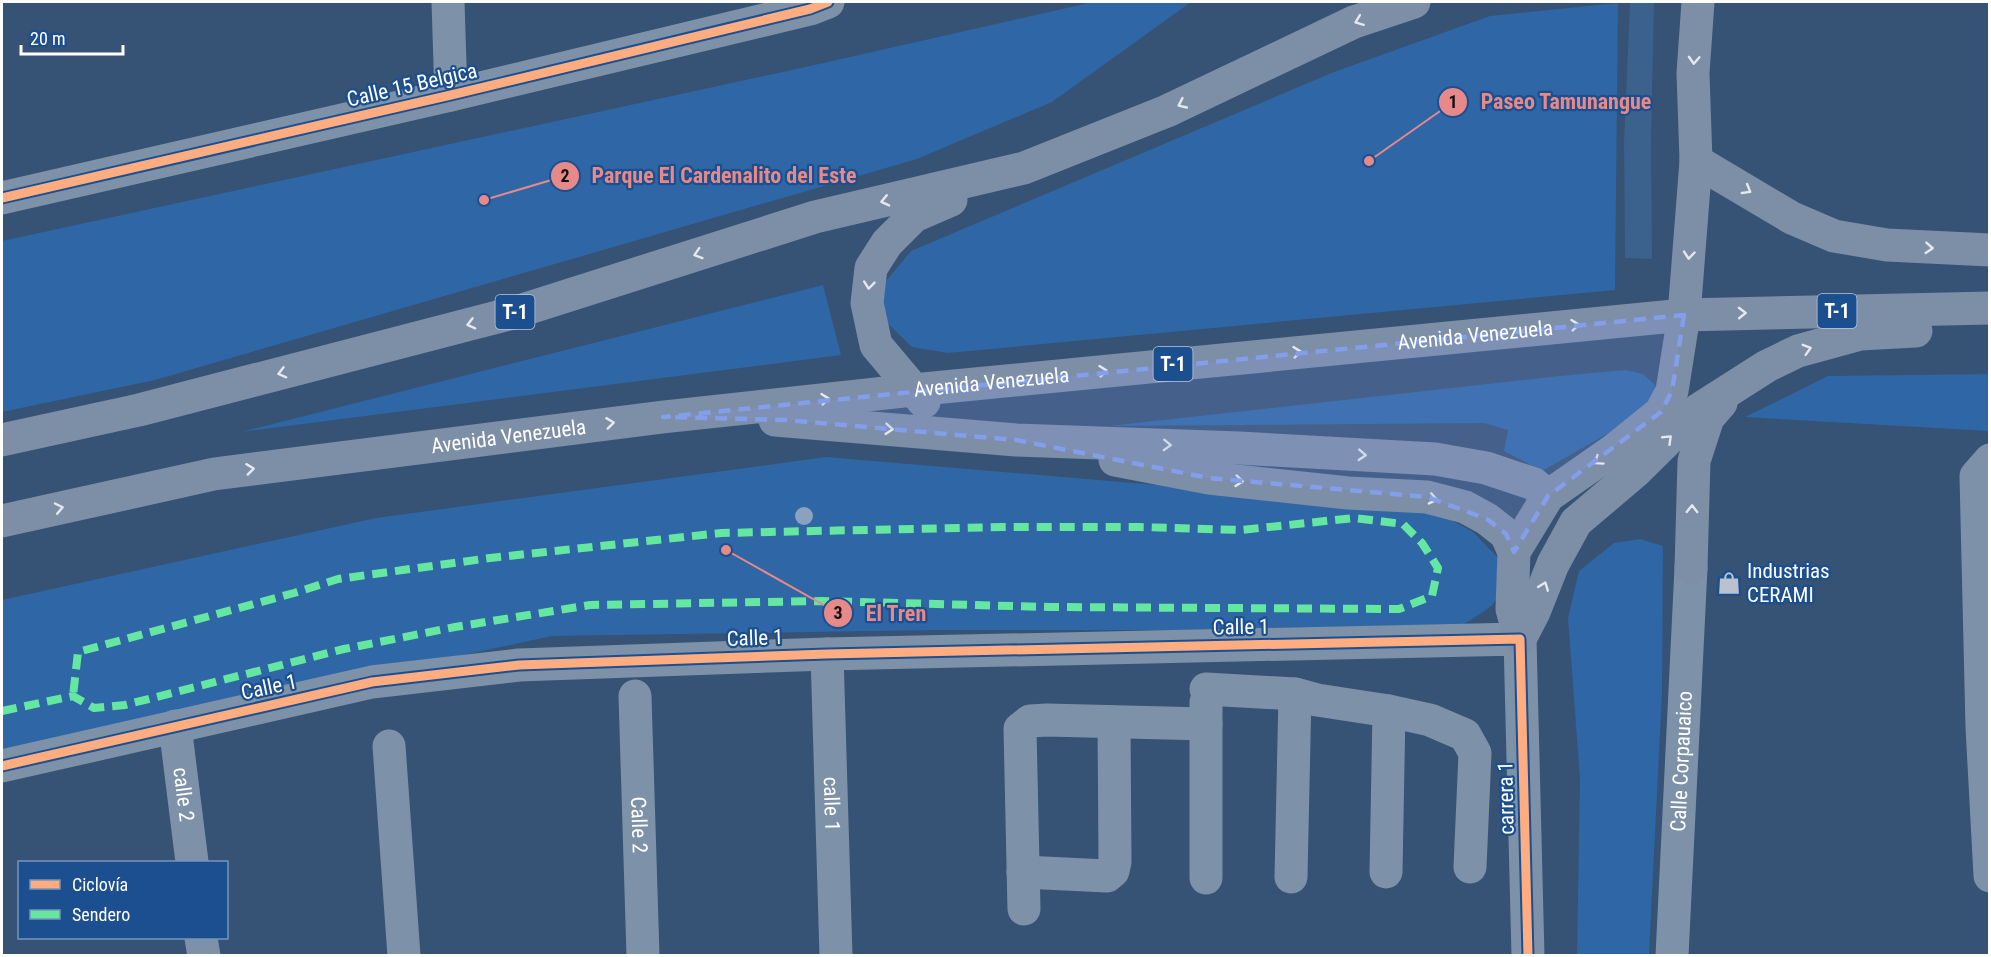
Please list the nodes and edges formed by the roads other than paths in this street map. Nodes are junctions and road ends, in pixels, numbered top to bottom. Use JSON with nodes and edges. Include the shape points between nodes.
{"nodes":[{"id":1,"x":448,"y":2,"type":"edge"},
{"id":2,"x":828,"y":2,"type":"edge"},
{"id":3,"x":1414,"y":2,"type":"edge"},
{"id":4,"x":1698,"y":2,"type":"edge"},
{"id":5,"x":451,"y":95,"type":"junction"},
{"id":6,"x":1696,"y":161,"type":"junction"},
{"id":7,"x":1024,"y":168,"type":"junction"},
{"id":8,"x":2,"y":198,"type":"edge"},
{"id":9,"x":1989,"y":250,"type":"edge"},
{"id":10,"x":1989,"y":308,"type":"edge"},
{"id":11,"x":1684,"y":315,"type":"junction"},
{"id":12,"x":1989,"y":328,"type":"edge"},
{"id":13,"x":1738,"y":386,"type":"junction"},
{"id":14,"x":913,"y":390,"type":"junction"},
{"id":15,"x":663,"y":417,"type":"junction"},
{"id":16,"x":955,"y":435,"type":"junction"},
{"id":17,"x":2,"y":440,"type":"edge"},
{"id":18,"x":1016,"y":440,"type":"junction"},
{"id":19,"x":1983,"y":468,"type":"edge"},
{"id":20,"x":1548,"y":496,"type":"junction"},
{"id":21,"x":2,"y":521,"type":"edge"},
{"id":22,"x":1514,"y":552,"type":"junction"},
{"id":23,"x":1691,"y":568,"type":"joint"},
{"id":24,"x":1520,"y":639,"type":"junction"},
{"id":25,"x":1207,"y":646,"type":"junction"},
{"id":26,"x":827,"y":654,"type":"junction"},
{"id":27,"x":1206,"y":688,"type":"junction"},
{"id":28,"x":1295,"y":694,"type":"junction"},
{"id":29,"x":635,"y":696,"type":"dead end"},
{"id":30,"x":1389,"y":711,"type":"junction"},
{"id":31,"x":1114,"y":722,"type":"junction"},
{"id":32,"x":1206,"y":724,"type":"junction"},
{"id":33,"x":175,"y":726,"type":"junction"},
{"id":34,"x":1986,"y":727,"type":"edge"},
{"id":35,"x":389,"y":746,"type":"dead end"},
{"id":36,"x":2,"y":766,"type":"edge"},
{"id":37,"x":192,"y":861,"type":"edge"},
{"id":38,"x":1470,"y":867,"type":"dead end"},
{"id":39,"x":1023,"y":872,"type":"junction"},
{"id":40,"x":1386,"y":872,"type":"dead end"},
{"id":41,"x":1989,"y":876,"type":"edge"},
{"id":42,"x":1291,"y":877,"type":"dead end"},
{"id":43,"x":1206,"y":878,"type":"dead end"},
{"id":44,"x":1024,"y":909,"type":"dead end"},
{"id":45,"x":201,"y":939,"type":"edge"},
{"id":46,"x":204,"y":956,"type":"edge"},
{"id":47,"x":404,"y":956,"type":"edge"},
{"id":48,"x":643,"y":956,"type":"edge"},
{"id":49,"x":836,"y":956,"type":"edge"},
{"id":50,"x":1528,"y":956,"type":"edge"},
{"id":51,"x":1672,"y":956,"type":"edge"}],
"edges":[{"from":1,"to":5,"type":"street"},
{"from":2,"to":5,"type":"street","name":"Calle 15 Belgica"},
{"from":3,"to":7,"type":"main road","number":"T-1","one_way":true,"via":[[1354,22],[1167,111]]},
{"from":4,"to":6,"type":"main road","one_way":true,"via":[[1693,73]]},
{"from":5,"to":8,"type":"street","name":"Calle 15 Belgica"},
{"from":6,"to":9,"type":"main road","one_way":true,"via":[[1792,218],[1834,236],[1887,245]]},
{"from":6,"to":11,"type":"main road","one_way":true},
{"from":7,"to":14,"type":"main road","one_way":true,"via":[[914,216],[887,243],[871,268],[867,303],[876,345]]},
{"from":7,"to":17,"type":"main road","number":"T-1","one_way":true,"via":[[815,217],[501,316],[140,410]]},
{"from":11,"to":10,"type":"main road","name":"Avenida Venezuela","number":"T-1","one_way":true},
{"from":14,"to":11,"type":"main road","name":"Avenida Venezuela","number":"T-1","one_way":true},
{"from":11,"to":20,"type":"main road","one_way":true,"via":[[1672,391],[1661,412]]},
{"from":13,"to":12,"type":"main road","one_way":true,"via":[[1798,351],[1860,334]]},
{"from":23,"to":13,"type":"main road","one_way":true,"via":[[1694,460],[1707,418]]},
{"from":24,"to":13,"type":"main road","one_way":true,"via":[[1552,564],[1576,522],[1635,472],[1698,410]]},
{"from":15,"to":14,"type":"main road","name":"Avenida Venezuela","number":"T-1","one_way":true},
{"from":14,"to":16,"type":"main road"},
{"from":15,"to":16,"type":"main road","one_way":true,"via":[[785,420]]},
{"from":21,"to":15,"type":"main road","name":"Avenida Venezuela","number":"T-1","one_way":true,"via":[[213,474]]},
{"from":16,"to":18,"type":"main road"},
{"from":18,"to":20,"type":"main road","one_way":true,"via":[[1435,459],[1486,468],[1533,484]]},
{"from":18,"to":22,"type":"main road","one_way":true,"via":[[1209,478],[1427,497],[1465,507],[1487,519],[1506,534]]},
{"from":19,"to":34,"type":"street"},
{"from":20,"to":22,"type":"main road"},
{"from":22,"to":24,"type":"main road","via":[[1512,609]]},
{"from":23,"to":51,"type":"street","name":"Calle Corpauaico"},
{"from":24,"to":25,"type":"street","name":"Calle 1"},
{"from":24,"to":50,"type":"street","name":"carrera 1"},
{"from":25,"to":26,"type":"street","name":"Calle 1"},
{"from":25,"to":27,"type":"street"},
{"from":26,"to":33,"type":"street","name":"Calle 1","via":[[519,665],[372,682]]},
{"from":26,"to":49,"type":"street","name":"calle 1"},
{"from":27,"to":28,"type":"street"},
{"from":27,"to":32,"type":"street"},
{"from":28,"to":30,"type":"street"},
{"from":28,"to":42,"type":"street"},
{"from":29,"to":48,"type":"street","name":"Calle 2"},
{"from":30,"to":38,"type":"street","via":[[1430,720],[1465,735],[1475,753]]},
{"from":30,"to":40,"type":"street"},
{"from":31,"to":32,"type":"street"},
{"from":31,"to":39,"type":"street","via":[[1030,721],[1020,729]]},
{"from":31,"to":39,"type":"street","via":[[1113,870],[1107,876]]},
{"from":32,"to":43,"type":"street"},
{"from":33,"to":36,"type":"street","name":"Calle 1"},
{"from":33,"to":37,"type":"street","name":"calle 2"},
{"from":34,"to":41,"type":"street"},
{"from":35,"to":47,"type":"street"},
{"from":39,"to":44,"type":"street"},
{"from":45,"to":46,"type":"street"}]}
